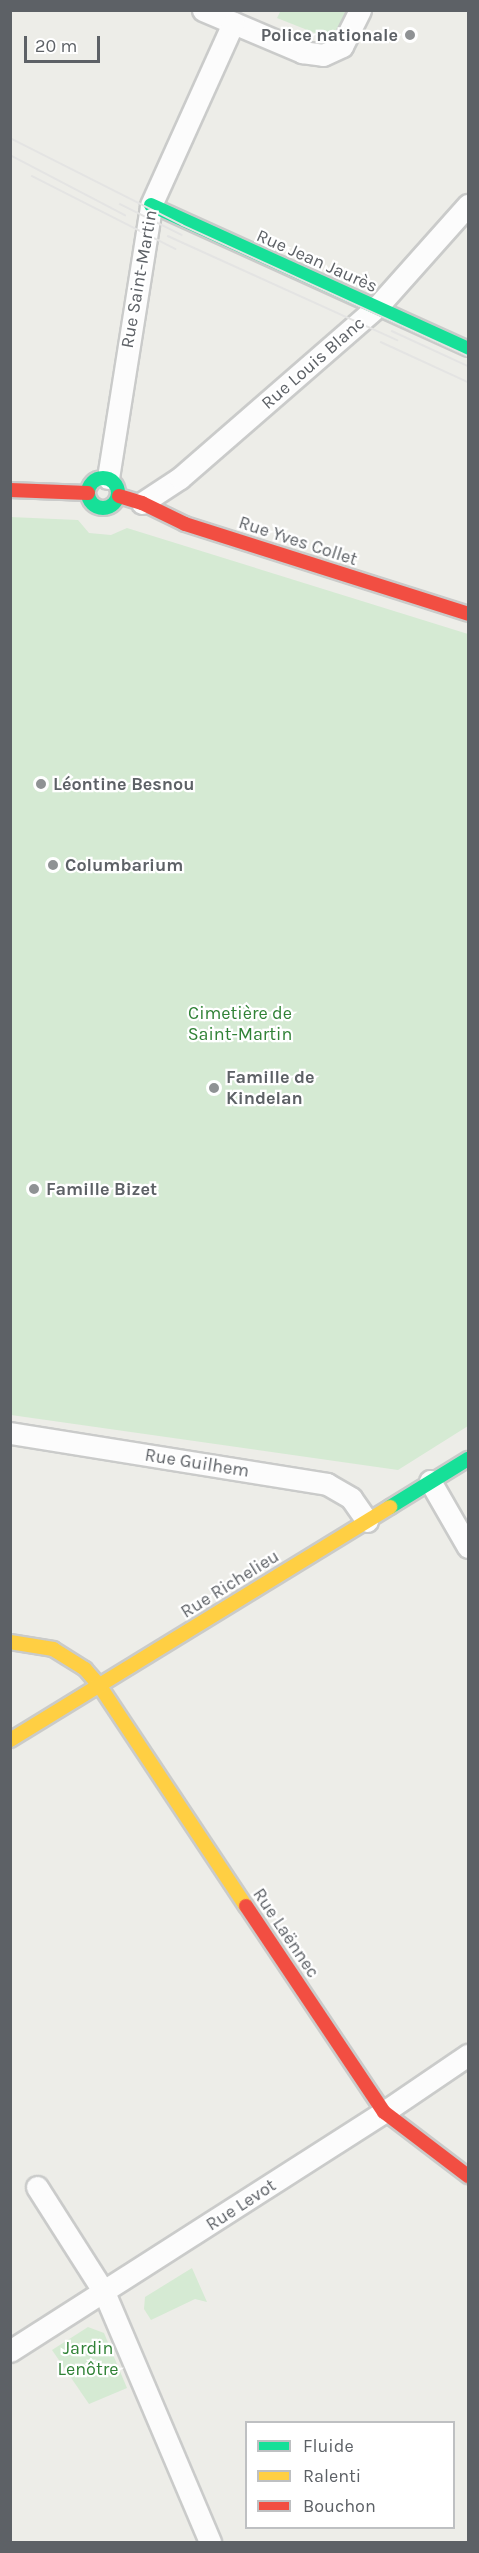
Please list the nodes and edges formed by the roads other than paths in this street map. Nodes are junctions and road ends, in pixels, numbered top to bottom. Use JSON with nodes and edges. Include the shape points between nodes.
{"nodes":[{"id":1,"x":203,"y":10,"type":"edge"},
{"id":2,"x":360,"y":10,"type":"edge"},
{"id":3,"x":233,"y":23,"type":"junction"},
{"id":4,"x":151,"y":205,"type":"junction"},
{"id":5,"x":468,"y":205,"type":"edge"},
{"id":6,"x":377,"y":307,"type":"junction"},
{"id":7,"x":468,"y":349,"type":"edge"},
{"id":8,"x":113,"y":487,"type":"junction"},
{"id":9,"x":10,"y":490,"type":"edge"},
{"id":10,"x":88,"y":493,"type":"junction"},
{"id":11,"x":141,"y":503,"type":"junction"},
{"id":12,"x":468,"y":614,"type":"edge"},
{"id":13,"x":10,"y":1433,"type":"edge"},
{"id":14,"x":468,"y":1459,"type":"edge"},
{"id":15,"x":430,"y":1481,"type":"junction"},
{"id":16,"x":367,"y":1521,"type":"junction"},
{"id":17,"x":468,"y":1547,"type":"edge"},
{"id":18,"x":10,"y":1642,"type":"edge"},
{"id":19,"x":99,"y":1685,"type":"junction"},
{"id":20,"x":10,"y":1740,"type":"edge"},
{"id":21,"x":468,"y":2055,"type":"edge"},
{"id":22,"x":384,"y":2112,"type":"junction"},
{"id":23,"x":468,"y":2176,"type":"edge"},
{"id":24,"x":37,"y":2187,"type":"dead end"},
{"id":25,"x":104,"y":2292,"type":"junction"},
{"id":26,"x":10,"y":2351,"type":"edge"},
{"id":27,"x":210,"y":2542,"type":"edge"}],
"edges":[{"from":1,"to":3,"type":"street"},
{"from":2,"to":3,"type":"street","via":[[342,46],[323,55],[302,52]]},
{"from":3,"to":4,"type":"street","name":"Rue Saint-Martin"},
{"from":4,"to":6,"type":"street","name":"Rue Jean Jaurès"},
{"from":4,"to":8,"type":"street","name":"Rue Saint-Martin"},
{"from":5,"to":6,"type":"street","name":"Rue Louis Blanc"},
{"from":6,"to":7,"type":"street","name":"Rue Jean Jaurès"},
{"from":6,"to":11,"type":"street","name":"Rue Louis Blanc","via":[[180,478]]},
{"from":8,"to":10,"type":"street","via":[[92,482]]},
{"from":8,"to":10,"type":"street","via":[[114,505],[104,509],[90,501]]},
{"from":8,"to":11,"type":"street","name":"Rue Yves Collet"},
{"from":9,"to":10,"type":"street"},
{"from":11,"to":12,"type":"street","name":"Rue Yves Collet","via":[[185,524]]},
{"from":13,"to":16,"type":"street","name":"Rue Guilhem","via":[[327,1484],[351,1498]]},
{"from":14,"to":15,"type":"street","name":"Rue Richelieu"},
{"from":15,"to":16,"type":"street","name":"Rue Richelieu"},
{"from":15,"to":17,"type":"street"},
{"from":16,"to":19,"type":"street","name":"Rue Richelieu"},
{"from":18,"to":19,"type":"street","name":"Rue Laënnec","via":[[53,1649],[84,1669]]},
{"from":19,"to":20,"type":"street","name":"Rue Richelieu"},
{"from":19,"to":22,"type":"street","name":"Rue Laënnec"},
{"from":21,"to":22,"type":"street","name":"Rue Levot"},
{"from":22,"to":23,"type":"street","name":"Rue Laënnec"},
{"from":22,"to":25,"type":"street","name":"Rue Levot"},
{"from":24,"to":25,"type":"street"},
{"from":25,"to":26,"type":"street","name":"Rue Levot"},
{"from":25,"to":27,"type":"street"}]}
